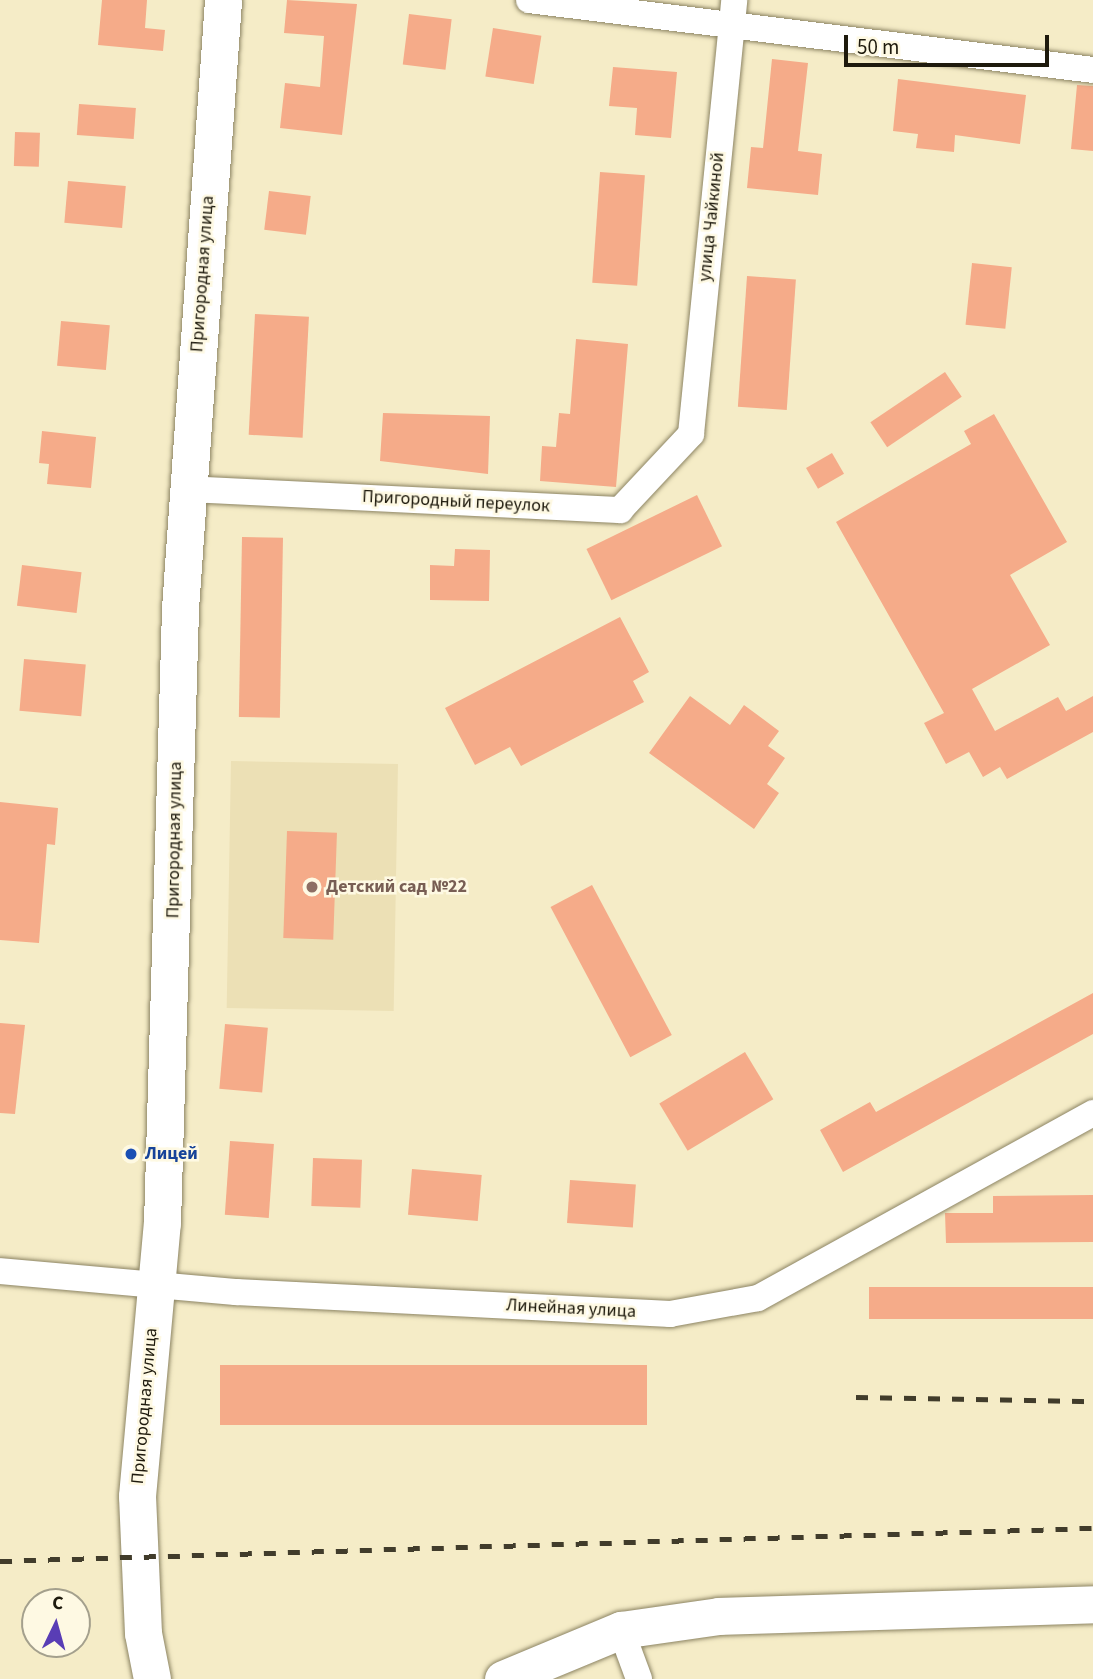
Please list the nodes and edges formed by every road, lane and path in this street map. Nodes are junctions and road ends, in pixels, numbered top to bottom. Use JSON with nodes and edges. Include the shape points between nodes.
{"nodes":[{"id":1,"x":223,"y":0,"type":"edge"},
{"id":2,"x":529,"y":0,"type":"edge"},
{"id":3,"x":732,"y":13,"type":"edge"},
{"id":4,"x":1093,"y":70,"type":"edge"},
{"id":5,"x":691,"y":434,"type":"joint"},
{"id":6,"x":187,"y":489,"type":"junction"},
{"id":7,"x":1093,"y":1113,"type":"edge"},
{"id":8,"x":0,"y":1271,"type":"edge"},
{"id":9,"x":155,"y":1286,"type":"junction"},
{"id":10,"x":1093,"y":1604,"type":"edge"},
{"id":11,"x":621,"y":1630,"type":"junction"},
{"id":12,"x":152,"y":1679,"type":"edge"},
{"id":13,"x":503,"y":1679,"type":"edge"},
{"id":14,"x":639,"y":1679,"type":"edge"}],
"edges":[{"from":1,"to":6,"type":"main road","name":"Пригородная улица"},
{"from":2,"to":3,"type":"street"},
{"from":3,"to":4,"type":"street"},
{"from":3,"to":5,"type":"street","name":"улица Чайкиной"},
{"from":5,"to":6,"type":"street","name":"Пригородный переулок","via":[[620,510]]},
{"from":6,"to":9,"type":"main road","name":"Пригородная улица","via":[[167,1118]]},
{"from":7,"to":9,"type":"street","name":"Линейная улица","via":[[758,1298],[682,1312]]},
{"from":8,"to":9,"type":"street","name":"Линейная улица"},
{"from":9,"to":12,"type":"main road","name":"Пригородная улица","via":[[137,1496],[143,1633]]},
{"from":10,"to":11,"type":"main road","via":[[719,1616]]},
{"from":11,"to":13,"type":"main road"},
{"from":11,"to":14,"type":"street"}]}
